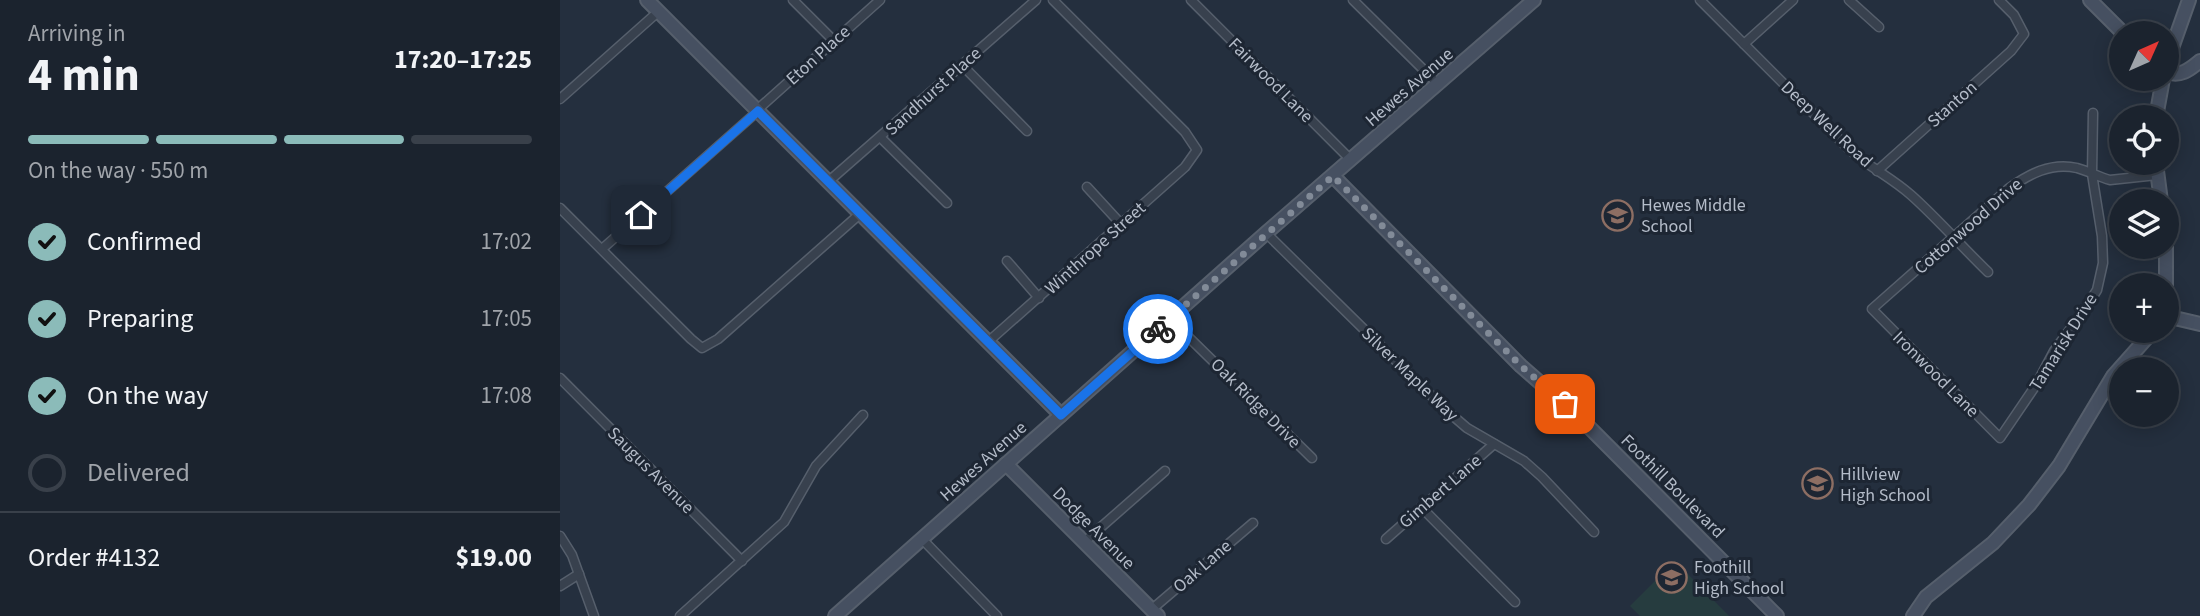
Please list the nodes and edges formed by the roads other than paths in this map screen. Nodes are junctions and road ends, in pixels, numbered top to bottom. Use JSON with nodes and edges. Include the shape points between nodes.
{"nodes":[{"id":1,"x":647,"y":0,"type":"edge"},
{"id":2,"x":793,"y":0,"type":"edge"},
{"id":3,"x":880,"y":0,"type":"edge"},
{"id":4,"x":1036,"y":0,"type":"edge"},
{"id":5,"x":1053,"y":0,"type":"edge"},
{"id":6,"x":1191,"y":0,"type":"edge"},
{"id":7,"x":1353,"y":0,"type":"edge"},
{"id":8,"x":1534,"y":0,"type":"edge"},
{"id":9,"x":1700,"y":0,"type":"edge"},
{"id":10,"x":1793,"y":0,"type":"edge"},
{"id":11,"x":1849,"y":0,"type":"edge"},
{"id":12,"x":1999,"y":0,"type":"edge"},
{"id":13,"x":2090,"y":0,"type":"edge"},
{"id":14,"x":2189,"y":0,"type":"edge"},
{"id":15,"x":659,"y":11,"type":"junction"},
{"id":16,"x":2111,"y":21,"type":"edge"},
{"id":17,"x":1879,"y":27,"type":"dead end"},
{"id":18,"x":2179,"y":28,"type":"edge"},
{"id":19,"x":834,"y":41,"type":"junction"},
{"id":20,"x":1744,"y":44,"type":"junction"},
{"id":21,"x":2200,"y":61,"type":"edge"},
{"id":22,"x":962,"y":65,"type":"junction"},
{"id":23,"x":2179,"y":74,"type":"edge"},
{"id":24,"x":1439,"y":85,"type":"junction"},
{"id":25,"x":560,"y":99,"type":"edge"},
{"id":26,"x":757,"y":110,"type":"junction"},
{"id":27,"x":2093,"y":113,"type":"dead end"},
{"id":28,"x":1027,"y":131,"type":"dead end"},
{"id":29,"x":880,"y":138,"type":"junction"},
{"id":30,"x":1351,"y":160,"type":"junction"},
{"id":31,"x":1877,"y":171,"type":"junction"},
{"id":32,"x":2092,"y":174,"type":"junction"},
{"id":33,"x":2137,"y":175,"type":"edge"},
{"id":34,"x":1333,"y":176,"type":"junction"},
{"id":35,"x":829,"y":181,"type":"junction"},
{"id":36,"x":1087,"y":187,"type":"dead end"},
{"id":37,"x":947,"y":203,"type":"dead end"},
{"id":38,"x":560,"y":208,"type":"edge"},
{"id":39,"x":861,"y":213,"type":"junction"},
{"id":40,"x":1121,"y":224,"type":"junction"},
{"id":41,"x":1266,"y":233,"type":"junction"},
{"id":42,"x":1952,"y":238,"type":"junction"},
{"id":43,"x":602,"y":250,"type":"junction"},
{"id":44,"x":1007,"y":261,"type":"dead end"},
{"id":45,"x":1988,"y":272,"type":"dead end"},
{"id":46,"x":1039,"y":298,"type":"junction"},
{"id":47,"x":1872,"y":310,"type":"joint"},
{"id":48,"x":1170,"y":319,"type":"junction"},
{"id":49,"x":2179,"y":319,"type":"edge"},
{"id":50,"x":2200,"y":324,"type":"edge"},
{"id":51,"x":989,"y":341,"type":"junction"},
{"id":52,"x":2142,"y":343,"type":"edge"},
{"id":53,"x":560,"y":378,"type":"edge"},
{"id":54,"x":863,"y":415,"type":"dead end"},
{"id":55,"x":1061,"y":415,"type":"junction"},
{"id":56,"x":2000,"y":438,"type":"joint"},
{"id":57,"x":1494,"y":444,"type":"junction"},
{"id":58,"x":1312,"y":458,"type":"dead end"},
{"id":59,"x":1006,"y":464,"type":"junction"},
{"id":60,"x":1165,"y":471,"type":"dead end"},
{"id":61,"x":1421,"y":507,"type":"junction"},
{"id":62,"x":1253,"y":523,"type":"dead end"},
{"id":63,"x":1594,"y":532,"type":"dead end"},
{"id":64,"x":560,"y":536,"type":"edge"},
{"id":65,"x":922,"y":539,"type":"junction"},
{"id":66,"x":1385,"y":539,"type":"dead end"},
{"id":67,"x":1084,"y":542,"type":"junction"},
{"id":68,"x":742,"y":561,"type":"junction"},
{"id":69,"x":579,"y":574,"type":"junction"},
{"id":70,"x":560,"y":586,"type":"edge"},
{"id":71,"x":1515,"y":602,"type":"dead end"},
{"id":72,"x":1155,"y":613,"type":"edge"},
{"id":73,"x":993,"y":615,"type":"edge"},
{"id":74,"x":594,"y":616,"type":"edge"},
{"id":75,"x":680,"y":616,"type":"edge"},
{"id":76,"x":835,"y":616,"type":"edge"},
{"id":77,"x":1777,"y":616,"type":"edge"},
{"id":78,"x":1913,"y":616,"type":"edge"}],
"edges":[{"from":1,"to":15,"type":"street"},
{"from":2,"to":19,"type":"street"},
{"from":3,"to":19,"type":"street","name":"Eton Place"},
{"from":4,"to":22,"type":"street","name":"Sandhurst Place"},
{"from":5,"to":40,"type":"street","name":"Winthrope Street","via":[[1185,132],[1197,150],[1185,167]]},
{"from":6,"to":30,"type":"street","name":"Fairwood Lane"},
{"from":7,"to":24,"type":"street"},
{"from":8,"to":24,"type":"street","name":"Hewes Avenue"},
{"from":9,"to":20,"type":"street","name":"Deep Well Road"},
{"from":10,"to":20,"type":"street"},
{"from":11,"to":17,"type":"street"},
{"from":12,"to":31,"type":"street","name":"Stanton","via":[[2024,34],[2011,51]]},
{"from":13,"to":16,"type":"street"},
{"from":14,"to":18,"type":"street"},
{"from":15,"to":25,"type":"street"},
{"from":15,"to":26,"type":"street"},
{"from":19,"to":26,"type":"street","name":"Eton Place"},
{"from":20,"to":31,"type":"street","name":"Deep Well Road"},
{"from":21,"to":23,"type":"street"},
{"from":22,"to":28,"type":"street"},
{"from":22,"to":29,"type":"street","name":"Sandhurst Place"},
{"from":24,"to":30,"type":"street","name":"Hewes Avenue"},
{"from":26,"to":35,"type":"street"},
{"from":26,"to":43,"type":"street","name":"Eton Place"},
{"from":27,"to":32,"type":"street","name":"Tamarisk Drive"},
{"from":29,"to":35,"type":"street","name":"Sandhurst Place"},
{"from":29,"to":37,"type":"street"},
{"from":30,"to":34,"type":"street","name":"Hewes Avenue"},
{"from":31,"to":42,"type":"street","name":"Deep Well Road","via":[[1913,197]]},
{"from":32,"to":33,"type":"street","name":"Cottonwood Drive","via":[[2118,181]]},
{"from":32,"to":42,"type":"street","name":"Cottonwood Drive","via":[[2063,166],[2028,175]]},
{"from":32,"to":56,"type":"street","name":"Tamarisk Drive","via":[[2102,236],[2097,290]]},
{"from":34,"to":41,"type":"street","name":"Hewes Avenue"},
{"from":34,"to":77,"type":"street","name":"Foothill Boulevard"},
{"from":35,"to":39,"type":"street"},
{"from":36,"to":40,"type":"street"},
{"from":38,"to":43,"type":"street"},
{"from":39,"to":43,"type":"street","via":[[702,348]]},
{"from":39,"to":51,"type":"street"},
{"from":40,"to":46,"type":"street","name":"Winthrope Street"},
{"from":41,"to":48,"type":"street","name":"Hewes Avenue"},
{"from":41,"to":57,"type":"street","name":"Silver Maple Way","via":[[1446,410]]},
{"from":42,"to":45,"type":"street","name":"Deep Well Road"},
{"from":42,"to":47,"type":"street","name":"Cottonwood Drive"},
{"from":44,"to":46,"type":"street"},
{"from":46,"to":51,"type":"street","name":"Winthrope Street"},
{"from":47,"to":56,"type":"street","name":"Ironwood Lane"},
{"from":48,"to":55,"type":"street","name":"Hewes Avenue"},
{"from":48,"to":58,"type":"street","name":"Oak Ridge Drive"},
{"from":49,"to":50,"type":"street"},
{"from":51,"to":55,"type":"street"},
{"from":52,"to":78,"type":"street","via":[[2113,376],[2059,466],[2029,505],[1993,543],[1926,597]]},
{"from":53,"to":68,"type":"street","name":"Saugus Avenue"},
{"from":54,"to":68,"type":"street","via":[[816,466],[784,522]]},
{"from":55,"to":59,"type":"street","name":"Hewes Avenue"},
{"from":57,"to":61,"type":"street","name":"Gimbert Lane"},
{"from":57,"to":63,"type":"street","name":"Silver Maple Way","via":[[1524,461]]},
{"from":59,"to":65,"type":"street","name":"Hewes Avenue"},
{"from":59,"to":67,"type":"street","name":"Dodge Avenue"},
{"from":60,"to":67,"type":"street"},
{"from":61,"to":66,"type":"street","name":"Gimbert Lane"},
{"from":61,"to":71,"type":"street"},
{"from":62,"to":72,"type":"street","name":"Oak Lane"},
{"from":64,"to":69,"type":"street"},
{"from":65,"to":73,"type":"street"},
{"from":65,"to":76,"type":"street","name":"Hewes Avenue"},
{"from":67,"to":72,"type":"street","name":"Dodge Avenue"},
{"from":68,"to":75,"type":"street"},
{"from":69,"to":70,"type":"street"},
{"from":69,"to":74,"type":"street"}]}
